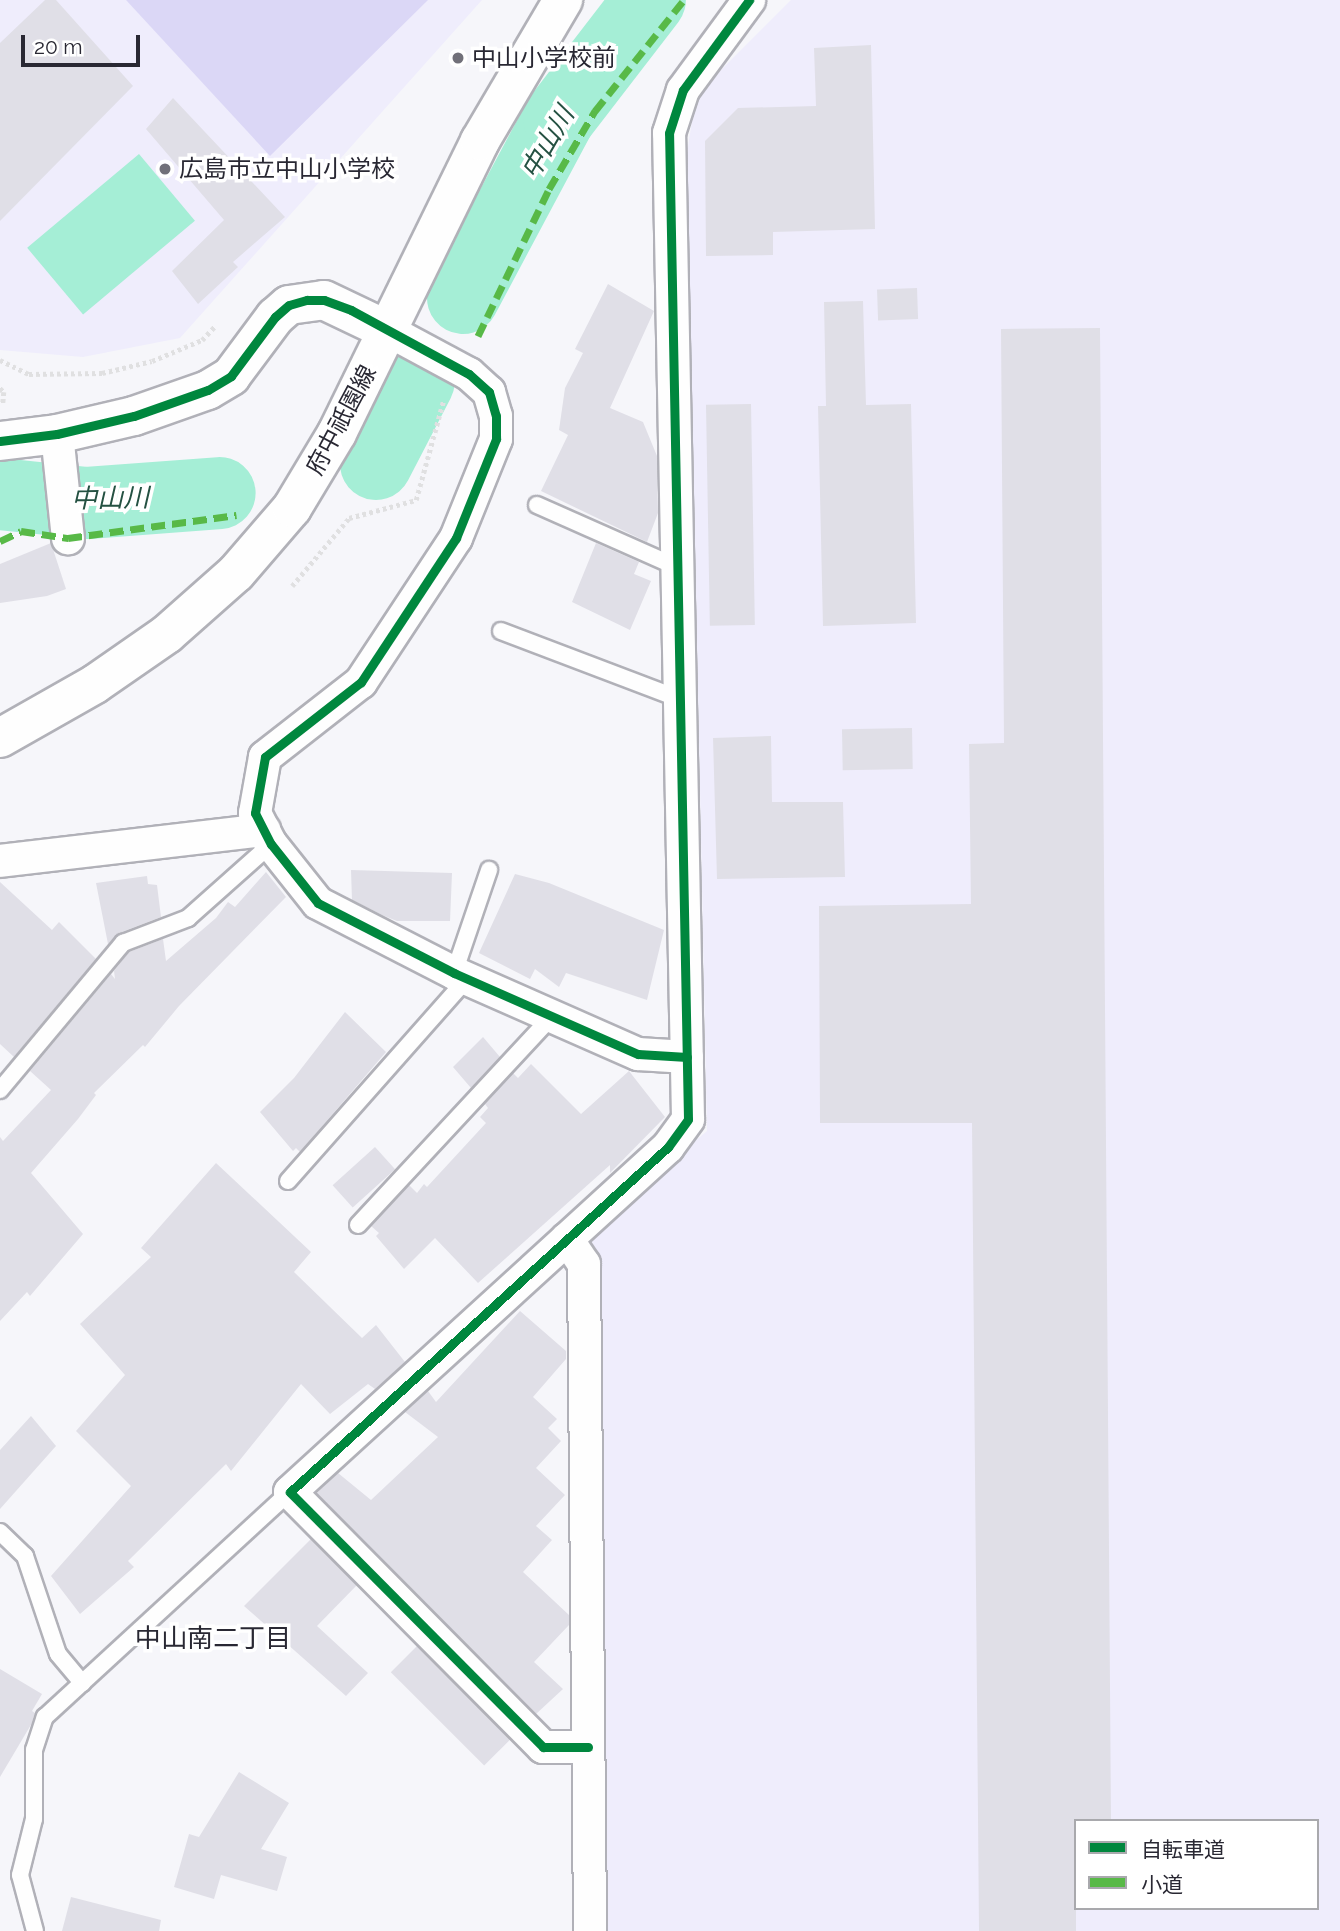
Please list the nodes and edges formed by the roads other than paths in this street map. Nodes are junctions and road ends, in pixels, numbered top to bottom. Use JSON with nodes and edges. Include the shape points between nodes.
{"nodes":[{"id":1,"x":563,"y":0,"type":"edge"},
{"id":2,"x":749,"y":0,"type":"edge"},
{"id":3,"x":389,"y":331,"type":"junction"},
{"id":4,"x":57,"y":433,"type":"junction"},
{"id":5,"x":0,"y":441,"type":"edge"},
{"id":6,"x":537,"y":505,"type":"dead end"},
{"id":7,"x":67,"y":532,"type":"dead end"},
{"id":8,"x":677,"y":567,"type":"junction"},
{"id":9,"x":501,"y":631,"type":"dead end"},
{"id":10,"x":680,"y":699,"type":"junction"},
{"id":11,"x":0,"y":738,"type":"edge"},
{"id":12,"x":268,"y":837,"type":"junction"},
{"id":13,"x":0,"y":862,"type":"edge"},
{"id":14,"x":489,"y":870,"type":"dead end"},
{"id":15,"x":461,"y":976,"type":"junction"},
{"id":16,"x":552,"y":1016,"type":"junction"},
{"id":17,"x":687,"y":1057,"type":"junction"},
{"id":18,"x":0,"y":1090,"type":"edge"},
{"id":19,"x":288,"y":1181,"type":"dead end"},
{"id":20,"x":358,"y":1225,"type":"dead end"},
{"id":21,"x":567,"y":1239,"type":"junction"},
{"id":22,"x":290,"y":1492,"type":"junction"},
{"id":23,"x":0,"y":1532,"type":"edge"},
{"id":24,"x":82,"y":1683,"type":"junction"},
{"id":25,"x":588,"y":1747,"type":"junction"},
{"id":26,"x":35,"y":1931,"type":"edge"},
{"id":27,"x":590,"y":1931,"type":"edge"}],
"edges":[{"from":1,"to":3,"type":"main road","name":"府中祇園線","via":[[480,141]]},
{"from":2,"to":8,"type":"street","via":[[683,90],[669,133]]},
{"from":3,"to":4,"type":"main road","via":[[324,300],[289,305],[231,376],[208,390],[134,416]]},
{"from":3,"to":11,"type":"main road","name":"府中祇園線","via":[[292,508],[236,573],[157,641],[95,684]]},
{"from":3,"to":12,"type":"street","via":[[469,374],[489,392],[496,439],[456,538],[361,682],[265,757],[255,813]]},
{"from":4,"to":5,"type":"main road"},
{"from":4,"to":7,"type":"street"},
{"from":6,"to":8,"type":"lane"},
{"from":8,"to":10,"type":"street"},
{"from":9,"to":10,"type":"lane"},
{"from":10,"to":17,"type":"street"},
{"from":12,"to":13,"type":"street"},
{"from":12,"to":15,"type":"street","via":[[318,903]]},
{"from":12,"to":18,"type":"lane","via":[[188,918],[123,943]]},
{"from":14,"to":15,"type":"lane"},
{"from":15,"to":16,"type":"street"},
{"from":15,"to":19,"type":"lane"},
{"from":16,"to":17,"type":"street","via":[[638,1054]]},
{"from":16,"to":20,"type":"lane"},
{"from":17,"to":21,"type":"street","via":[[688,1119],[668,1147]]},
{"from":21,"to":22,"type":"street"},
{"from":21,"to":25,"type":"street","via":[[584,1264]]},
{"from":22,"to":24,"type":"lane"},
{"from":22,"to":25,"type":"street","via":[[543,1747]]},
{"from":23,"to":24,"type":"lane","via":[[25,1556],[58,1654]]},
{"from":24,"to":26,"type":"lane","via":[[45,1717],[34,1750],[34,1819],[20,1875]]},
{"from":25,"to":27,"type":"street"}]}
